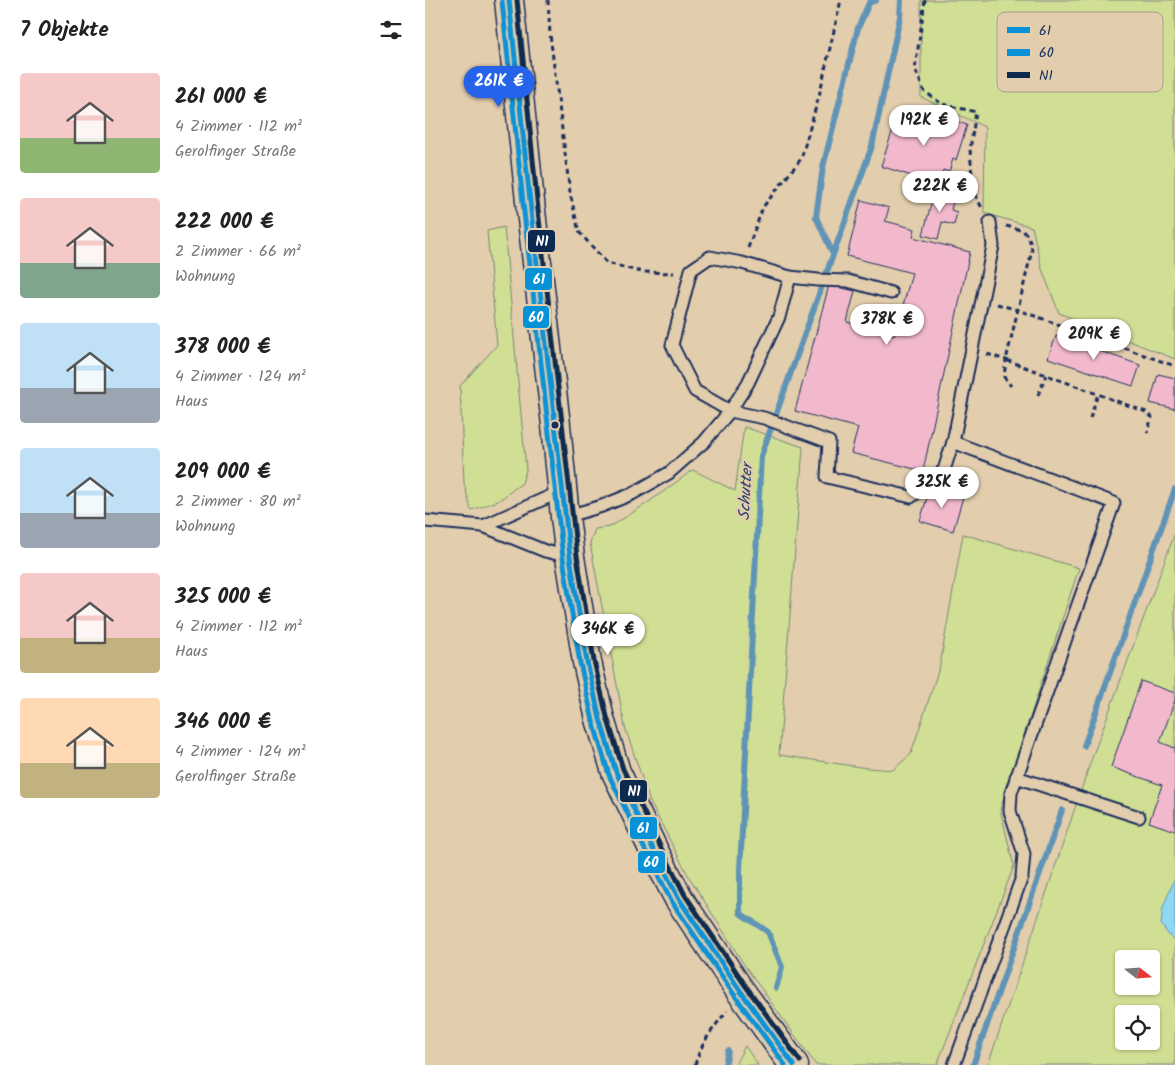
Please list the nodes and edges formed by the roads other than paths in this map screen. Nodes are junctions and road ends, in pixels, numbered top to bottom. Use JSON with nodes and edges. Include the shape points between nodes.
{"nodes":[{"id":1,"x":509,"y":0,"type":"edge"},
{"id":2,"x":990,"y":222,"type":"road end"},
{"id":3,"x":790,"y":277,"type":"junction"},
{"id":4,"x":891,"y":293,"type":"dead end"},
{"id":5,"x":730,"y":411,"type":"junction"},
{"id":6,"x":953,"y":442,"type":"junction"},
{"id":7,"x":563,"y":504,"type":"junction"},
{"id":8,"x":425,"y":521,"type":"edge"},
{"id":9,"x":483,"y":526,"type":"junction"},
{"id":10,"x":570,"y":557,"type":"junction"},
{"id":11,"x":1016,"y":777,"type":"junction"},
{"id":12,"x":1139,"y":817,"type":"dead end"},
{"id":13,"x":794,"y":1065,"type":"edge"},
{"id":14,"x":954,"y":1065,"type":"edge"}],
"edges":[{"from":1,"to":7,"type":"street"},
{"from":2,"to":6,"type":"lane","via":[[993,246]]},
{"from":3,"to":4,"type":"lane","via":[[848,281]]},
{"from":3,"to":5,"type":"lane","via":[[779,317],[749,383]]},
{"from":3,"to":5,"type":"lane","via":[[710,257],[691,270],[672,345],[695,391]]},
{"from":5,"to":6,"type":"lane","via":[[763,418],[829,442],[827,477],[911,497],[945,470]]},
{"from":5,"to":7,"type":"lane","via":[[704,442],[669,472],[632,494],[602,506]]},
{"from":6,"to":11,"type":"lane","via":[[1114,503]]},
{"from":7,"to":9,"type":"lane"},
{"from":7,"to":10,"type":"street"},
{"from":8,"to":9,"type":"lane"},
{"from":9,"to":10,"type":"lane","via":[[545,551]]},
{"from":10,"to":13,"type":"street","via":[[599,719],[616,772],[679,899]]},
{"from":11,"to":12,"type":"lane"},
{"from":11,"to":14,"type":"lane","via":[[1010,811],[1024,854],[1023,877]]}]}
